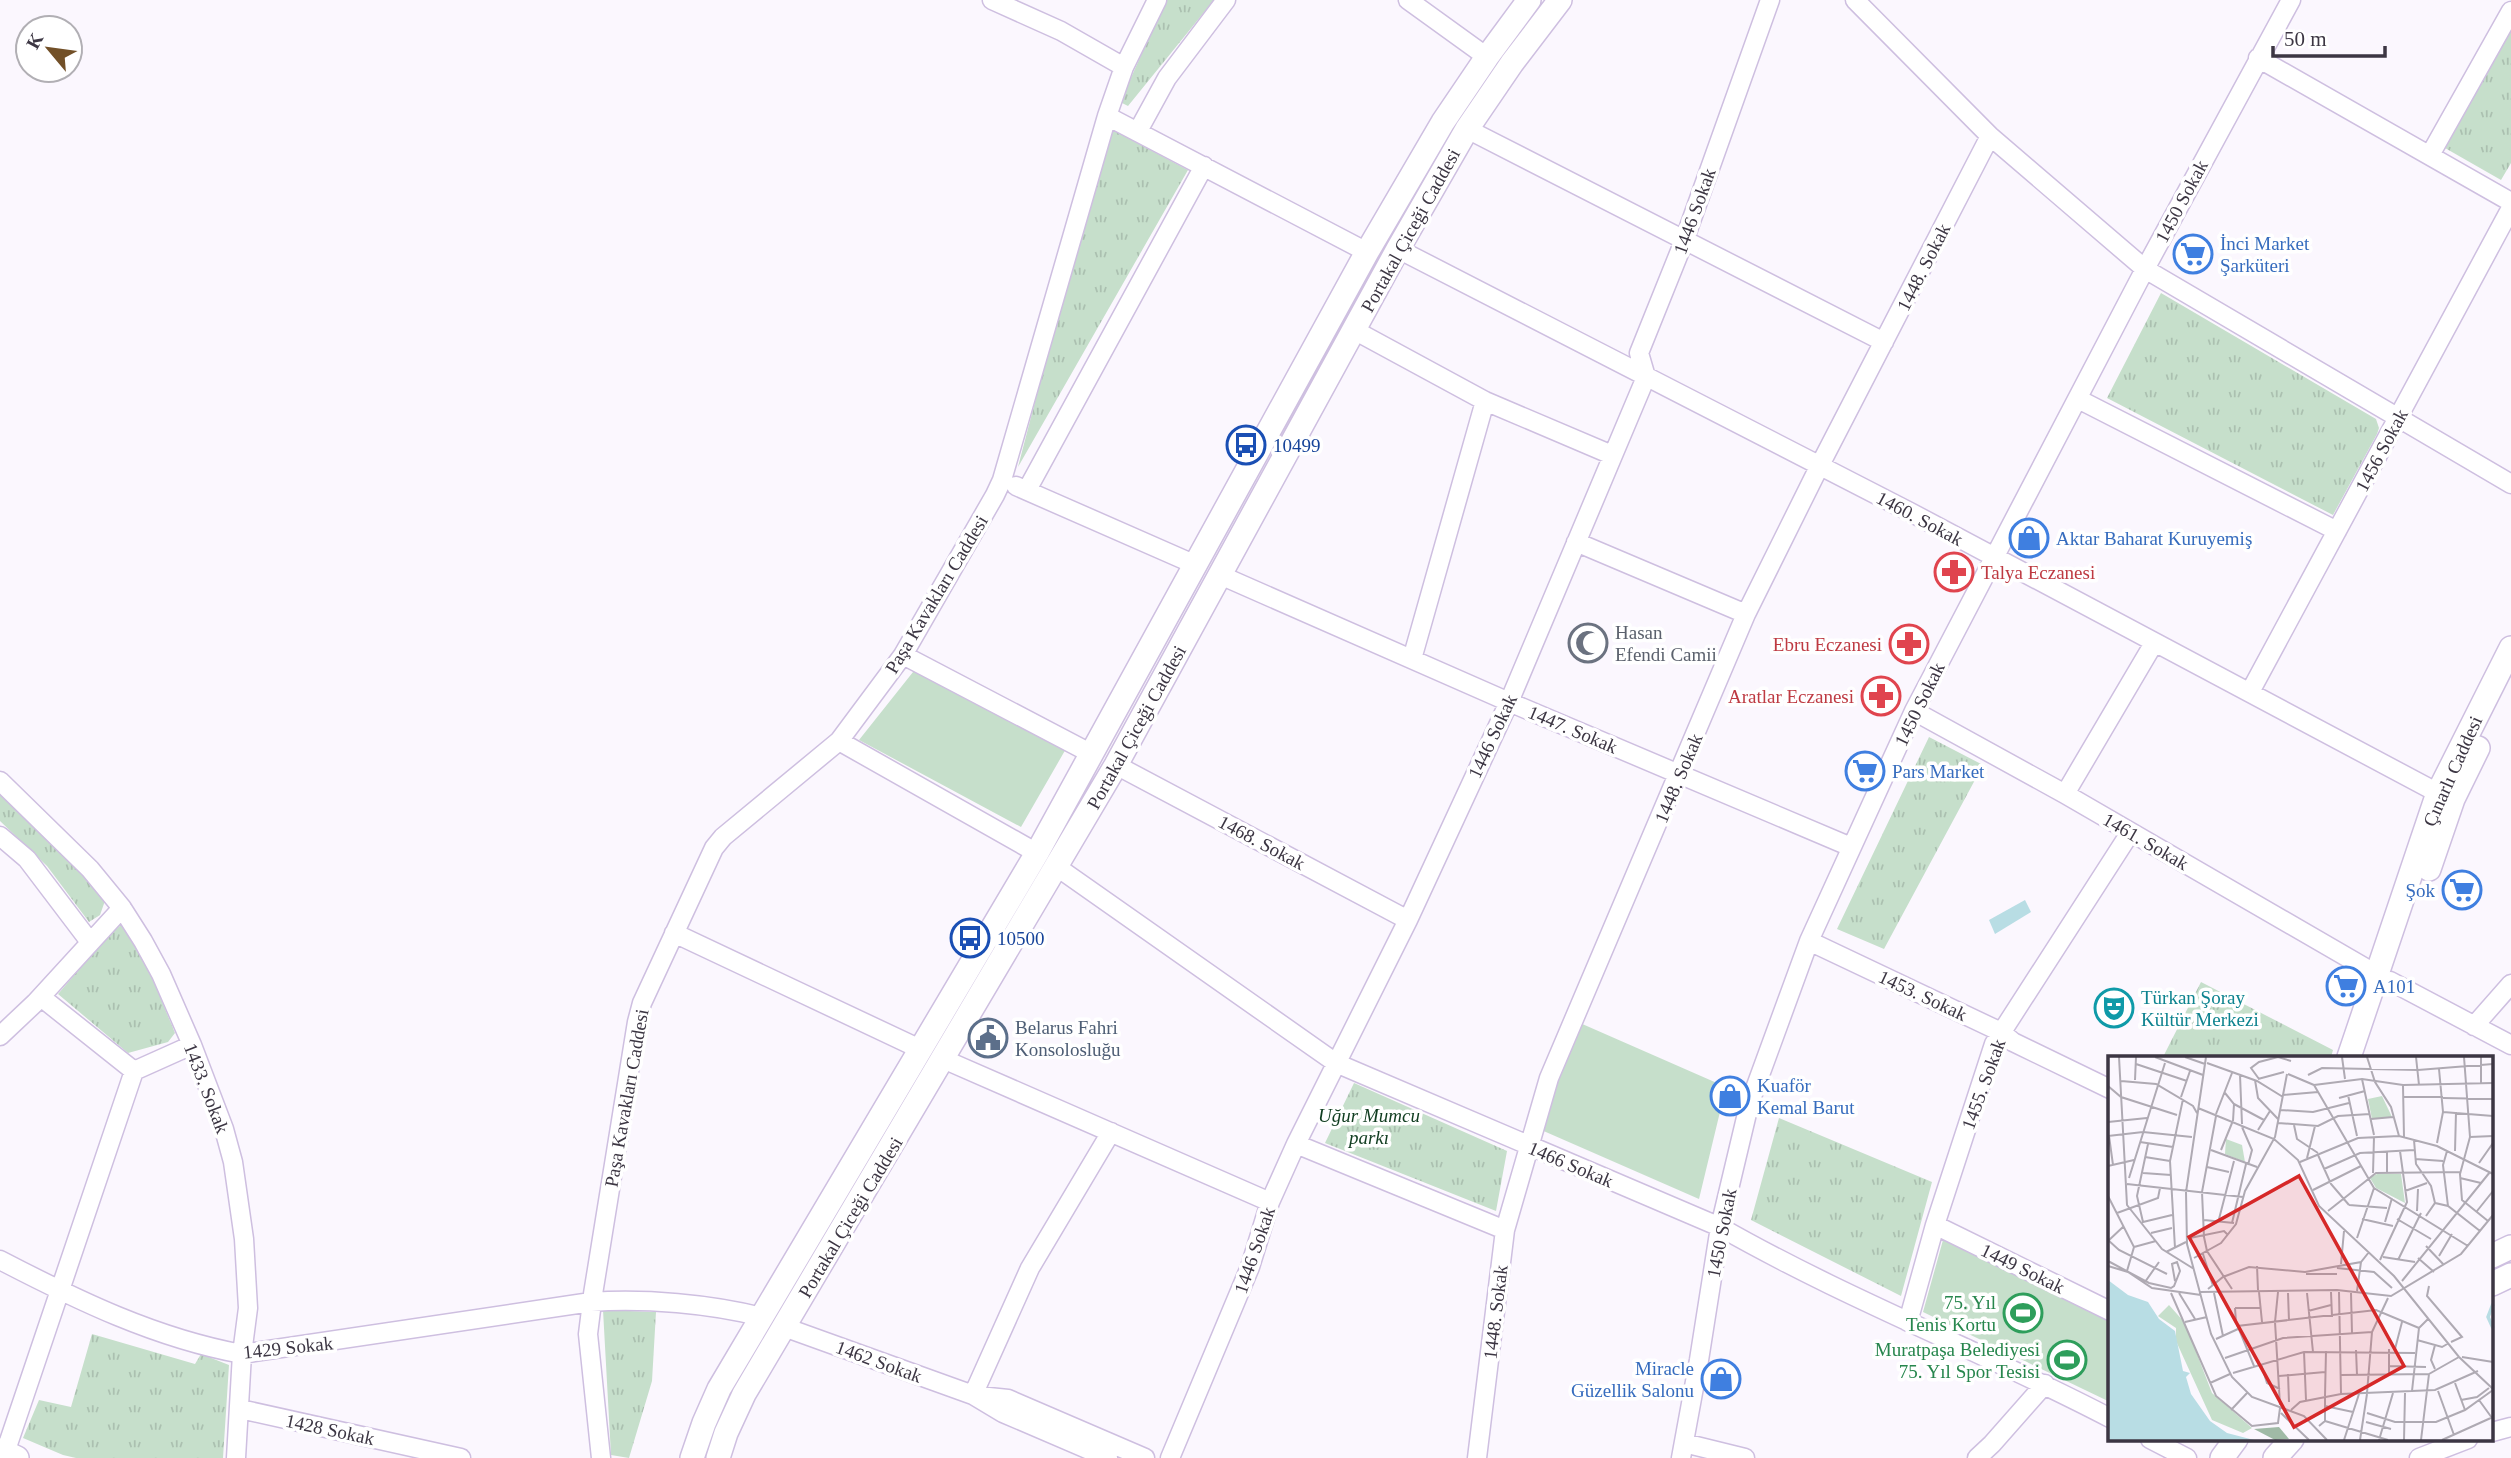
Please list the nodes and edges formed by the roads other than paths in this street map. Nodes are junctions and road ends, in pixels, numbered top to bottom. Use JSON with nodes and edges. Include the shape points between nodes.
{"nodes":[{"id":1,"x":992,"y":0,"type":"edge"},
{"id":2,"x":1157,"y":0,"type":"edge"},
{"id":3,"x":1226,"y":0,"type":"edge"},
{"id":4,"x":1408,"y":0,"type":"edge"},
{"id":5,"x":1529,"y":0,"type":"edge"},
{"id":6,"x":1560,"y":0,"type":"edge"},
{"id":7,"x":1770,"y":0,"type":"edge"},
{"id":8,"x":1855,"y":0,"type":"edge"},
{"id":9,"x":2290,"y":1,"type":"edge"},
{"id":10,"x":2511,"y":11,"type":"edge"},
{"id":11,"x":1487,"y":57,"type":"junction"},
{"id":12,"x":2259,"y":58,"type":"junction"},
{"id":13,"x":1124,"y":67,"type":"junction"},
{"id":14,"x":1107,"y":116,"type":"junction"},
{"id":15,"x":1466,"y":129,"type":"junction"},
{"id":16,"x":1138,"y":131,"type":"junction"},
{"id":17,"x":1990,"y":136,"type":"junction"},
{"id":18,"x":2430,"y":155,"type":"junction"},
{"id":19,"x":1204,"y":166,"type":"junction"},
{"id":20,"x":2511,"y":202,"type":"edge"},
{"id":21,"x":2511,"y":208,"type":"edge"},
{"id":22,"x":1684,"y":241,"type":"junction"},
{"id":23,"x":1398,"y":249,"type":"junction"},
{"id":24,"x":1367,"y":252,"type":"junction"},
{"id":25,"x":2145,"y":269,"type":"junction"},
{"id":26,"x":1354,"y":330,"type":"junction"},
{"id":27,"x":1884,"y":342,"type":"junction"},
{"id":28,"x":1646,"y":377,"type":"junction"},
{"id":29,"x":2078,"y":399,"type":"junction"},
{"id":30,"x":1485,"y":401,"type":"junction"},
{"id":31,"x":2398,"y":417,"type":"junction"},
{"id":32,"x":1612,"y":455,"type":"junction"},
{"id":33,"x":1820,"y":465,"type":"junction"},
{"id":34,"x":1002,"y":480,"type":"junction"},
{"id":35,"x":2511,"y":484,"type":"edge"},
{"id":36,"x":1027,"y":490,"type":"junction"},
{"id":37,"x":2337,"y":531,"type":"junction"},
{"id":38,"x":1576,"y":542,"type":"junction"},
{"id":39,"x":1994,"y":556,"type":"junction"},
{"id":40,"x":1196,"y":565,"type":"junction"},
{"id":41,"x":1220,"y":575,"type":"junction"},
{"id":42,"x":1746,"y":614,"type":"junction"},
{"id":43,"x":2154,"y":643,"type":"junction"},
{"id":44,"x":2511,"y":648,"type":"edge"},
{"id":45,"x":903,"y":655,"type":"junction"},
{"id":46,"x":1412,"y":659,"type":"junction"},
{"id":47,"x":2511,"y":683,"type":"edge"},
{"id":48,"x":2250,"y":692,"type":"junction"},
{"id":49,"x":1509,"y":702,"type":"junction"},
{"id":50,"x":1914,"y":711,"type":"junction"},
{"id":51,"x":839,"y":741,"type":"junction"},
{"id":52,"x":1092,"y":754,"type":"junction"},
{"id":53,"x":1116,"y":765,"type":"junction"},
{"id":54,"x":1679,"y":774,"type":"junction"},
{"id":55,"x":0,"y":781,"type":"edge"},
{"id":56,"x":2438,"y":793,"type":"junction"},
{"id":57,"x":2065,"y":794,"type":"junction"},
{"id":58,"x":2130,"y":833,"type":"junction"},
{"id":59,"x":0,"y":836,"type":"edge"},
{"id":60,"x":1851,"y":847,"type":"junction"},
{"id":61,"x":1037,"y":853,"type":"junction"},
{"id":62,"x":1057,"y":867,"type":"junction"},
{"id":63,"x":122,"y":908,"type":"junction"},
{"id":64,"x":1408,"y":920,"type":"junction"},
{"id":65,"x":674,"y":933,"type":"junction"},
{"id":66,"x":1809,"y":941,"type":"junction"},
{"id":67,"x":90,"y":942,"type":"junction"},
{"id":68,"x":2383,"y":977,"type":"junction"},
{"id":69,"x":2511,"y":984,"type":"edge"},
{"id":70,"x":41,"y":997,"type":"junction"},
{"id":71,"x":2474,"y":1026,"type":"junction"},
{"id":72,"x":2001,"y":1032,"type":"junction"},
{"id":73,"x":0,"y":1036,"type":"edge"},
{"id":74,"x":192,"y":1045,"type":"junction"},
{"id":75,"x":2511,"y":1045,"type":"edge"},
{"id":76,"x":920,"y":1049,"type":"junction"},
{"id":77,"x":2349,"y":1056,"type":"edge"},
{"id":78,"x":2365,"y":1056,"type":"edge"},
{"id":79,"x":943,"y":1059,"type":"junction"},
{"id":80,"x":1336,"y":1063,"type":"junction"},
{"id":81,"x":134,"y":1071,"type":"junction"},
{"id":82,"x":2108,"y":1088,"type":"edge"},
{"id":83,"x":1111,"y":1132,"type":"junction"},
{"id":84,"x":1296,"y":1144,"type":"junction"},
{"id":85,"x":1528,"y":1146,"type":"junction"},
{"id":86,"x":1270,"y":1202,"type":"junction"},
{"id":87,"x":1935,"y":1225,"type":"junction"},
{"id":88,"x":1720,"y":1227,"type":"junction"},
{"id":89,"x":1505,"y":1230,"type":"junction"},
{"id":90,"x":2511,"y":1247,"type":"edge"},
{"id":91,"x":2494,"y":1255,"type":"edge"},
{"id":92,"x":0,"y":1260,"type":"edge"},
{"id":93,"x":2511,"y":1275,"type":"edge"},
{"id":94,"x":2494,"y":1283,"type":"edge"},
{"id":95,"x":61,"y":1292,"type":"junction"},
{"id":96,"x":591,"y":1302,"type":"junction"},
{"id":97,"x":2108,"y":1310,"type":"edge"},
{"id":98,"x":762,"y":1317,"type":"junction"},
{"id":99,"x":1908,"y":1322,"type":"junction"},
{"id":100,"x":785,"y":1327,"type":"junction"},
{"id":101,"x":242,"y":1354,"type":"junction"},
{"id":102,"x":2045,"y":1384,"type":"junction"},
{"id":103,"x":972,"y":1395,"type":"junction"},
{"id":104,"x":240,"y":1409,"type":"junction"},
{"id":105,"x":2108,"y":1417,"type":"edge"},
{"id":106,"x":2511,"y":1427,"type":"edge"},
{"id":107,"x":2494,"y":1431,"type":"edge"},
{"id":108,"x":2152,"y":1440,"type":"edge"},
{"id":109,"x":2235,"y":1440,"type":"edge"},
{"id":110,"x":2291,"y":1440,"type":"edge"},
{"id":111,"x":2465,"y":1440,"type":"edge"},
{"id":112,"x":1683,"y":1450,"type":"edge"},
{"id":113,"x":8,"y":1453,"type":"edge"},
{"id":114,"x":236,"y":1458,"type":"edge"},
{"id":115,"x":461,"y":1458,"type":"edge"},
{"id":116,"x":601,"y":1458,"type":"edge"},
{"id":117,"x":692,"y":1458,"type":"edge"},
{"id":118,"x":718,"y":1458,"type":"edge"},
{"id":119,"x":1108,"y":1458,"type":"edge"},
{"id":120,"x":1145,"y":1458,"type":"edge"},
{"id":121,"x":1170,"y":1458,"type":"edge"},
{"id":122,"x":1477,"y":1458,"type":"edge"},
{"id":123,"x":1745,"y":1458,"type":"edge"},
{"id":124,"x":1977,"y":1458,"type":"edge"},
{"id":125,"x":2187,"y":1458,"type":"edge"},
{"id":126,"x":2222,"y":1458,"type":"edge"},
{"id":127,"x":2275,"y":1458,"type":"edge"},
{"id":128,"x":2419,"y":1458,"type":"edge"}],
"edges":[{"from":1,"to":13,"type":"street","via":[[1061,31]]},
{"from":2,"to":13,"type":"street","name":"Paşa Kavakları Caddesi"},
{"from":3,"to":16,"type":"street","via":[[1167,78]]},
{"from":4,"to":11,"type":"street"},
{"from":5,"to":11,"type":"main road","name":"Portakal Çiceği Caddesi"},
{"from":6,"to":15,"type":"main road","name":"Portakal Çiceği Caddesi"},
{"from":7,"to":22,"type":"street","name":"1446 Sokak"},
{"from":8,"to":17,"type":"street"},
{"from":9,"to":12,"type":"street","name":"1450 Sokak"},
{"from":10,"to":18,"type":"street"},
{"from":11,"to":24,"type":"main road","name":"Portakal Çiceği Caddesi"},
{"from":12,"to":18,"type":"street"},
{"from":12,"to":25,"type":"street","name":"1450 Sokak"},
{"from":13,"to":14,"type":"street","name":"Paşa Kavakları Caddesi"},
{"from":14,"to":16,"type":"street"},
{"from":14,"to":34,"type":"street","name":"Paşa Kavakları Caddesi"},
{"from":15,"to":22,"type":"street"},
{"from":15,"to":23,"type":"main road","name":"Portakal Çiceği Caddesi"},
{"from":16,"to":19,"type":"street"},
{"from":17,"to":25,"type":"street"},
{"from":17,"to":27,"type":"street","name":"1448. Sokak"},
{"from":18,"to":20,"type":"street"},
{"from":19,"to":24,"type":"street"},
{"from":19,"to":36,"type":"street"},
{"from":21,"to":31,"type":"street","name":"1456 Sokak"},
{"from":22,"to":27,"type":"street"},
{"from":22,"to":28,"type":"street","name":"1446 Sokak","via":[[1639,352]]},
{"from":23,"to":26,"type":"main road","name":"Portakal Çiceği Caddesi"},
{"from":23,"to":28,"type":"street","name":"1460. Sokak"},
{"from":24,"to":40,"type":"main road","name":"Portakal Çiceği Caddesi"},
{"from":25,"to":29,"type":"street","name":"1450 Sokak"},
{"from":25,"to":31,"type":"street"},
{"from":26,"to":30,"type":"street"},
{"from":26,"to":41,"type":"main road","name":"Portakal Çiceği Caddesi"},
{"from":27,"to":33,"type":"street","name":"1448. Sokak"},
{"from":28,"to":32,"type":"street","name":"1446 Sokak"},
{"from":28,"to":33,"type":"street","name":"1460. Sokak"},
{"from":29,"to":37,"type":"street"},
{"from":29,"to":39,"type":"street","name":"1450 Sokak"},
{"from":30,"to":32,"type":"street"},
{"from":30,"to":46,"type":"street"},
{"from":31,"to":35,"type":"street"},
{"from":31,"to":37,"type":"street","name":"1456 Sokak"},
{"from":32,"to":38,"type":"street","name":"1446 Sokak"},
{"from":33,"to":39,"type":"street","name":"1460. Sokak"},
{"from":33,"to":42,"type":"street","name":"1448. Sokak"},
{"from":34,"to":36,"type":"street"},
{"from":34,"to":45,"type":"street","name":"Paşa Kavakları Caddesi"},
{"from":36,"to":40,"type":"street"},
{"from":37,"to":48,"type":"street","name":"1456 Sokak"},
{"from":38,"to":42,"type":"street"},
{"from":38,"to":49,"type":"street","name":"1446 Sokak"},
{"from":39,"to":43,"type":"street","name":"1460. Sokak"},
{"from":39,"to":50,"type":"street","name":"1450 Sokak"},
{"from":40,"to":52,"type":"main road","name":"Portakal Çiceği Caddesi"},
{"from":41,"to":46,"type":"street","name":"1447. Sokak"},
{"from":41,"to":53,"type":"main road","name":"Portakal Çiceği Caddesi"},
{"from":42,"to":54,"type":"street","name":"1448. Sokak"},
{"from":43,"to":48,"type":"street","name":"1460. Sokak"},
{"from":43,"to":57,"type":"street"},
{"from":44,"to":56,"type":"main road","name":"Çınarlı Caddesi"},
{"from":45,"to":51,"type":"street","name":"Paşa Kavakları Caddesi"},
{"from":45,"to":52,"type":"street"},
{"from":46,"to":49,"type":"street","name":"1447. Sokak"},
{"from":47,"to":68,"type":"main road","name":"Çınarlı Caddesi","via":[[2453,799]]},
{"from":48,"to":56,"type":"street","name":"1460. Sokak"},
{"from":49,"to":54,"type":"street","name":"1447. Sokak"},
{"from":49,"to":64,"type":"street","name":"1446 Sokak"},
{"from":50,"to":57,"type":"street","name":"1461. Sokak"},
{"from":50,"to":60,"type":"street","name":"1450 Sokak"},
{"from":51,"to":61,"type":"street"},
{"from":51,"to":65,"type":"street","name":"Paşa Kavakları Caddesi","via":[[713,848]]},
{"from":52,"to":61,"type":"main road","name":"Portakal Çiceği Caddesi"},
{"from":53,"to":62,"type":"main road","name":"Portakal Çiceği Caddesi"},
{"from":53,"to":64,"type":"street","name":"1468. Sokak"},
{"from":54,"to":60,"type":"street","name":"1447. Sokak"},
{"from":54,"to":85,"type":"street","name":"1448. Sokak","via":[[1549,1078]]},
{"from":55,"to":63,"type":"street","name":"1433. Sokak","via":[[90,869]]},
{"from":56,"to":68,"type":"main road","name":"Çınarlı Caddesi"},
{"from":57,"to":58,"type":"street","name":"1461. Sokak"},
{"from":58,"to":68,"type":"street","name":"1461. Sokak"},
{"from":58,"to":72,"type":"street","name":"1455. Sokak"},
{"from":59,"to":67,"type":"street","via":[[27,859]]},
{"from":60,"to":66,"type":"street","name":"1450 Sokak"},
{"from":61,"to":76,"type":"main road","name":"Portakal Çiceği Caddesi"},
{"from":62,"to":79,"type":"main road","name":"Portakal Çiceği Caddesi"},
{"from":62,"to":80,"type":"street","name":"1466 Sokak"},
{"from":63,"to":67,"type":"street"},
{"from":63,"to":74,"type":"street","name":"1433. Sokak","via":[[161,974]]},
{"from":64,"to":80,"type":"street","name":"1446 Sokak"},
{"from":65,"to":76,"type":"street"},
{"from":65,"to":96,"type":"street","name":"Paşa Kavakları Caddesi","via":[[636,1022]]},
{"from":66,"to":72,"type":"street","name":"1453. Sokak"},
{"from":66,"to":88,"type":"street","name":"1450 Sokak","via":[[1749,1105]]},
{"from":67,"to":70,"type":"street"},
{"from":68,"to":71,"type":"street","name":"1461. Sokak"},
{"from":68,"to":77,"type":"main road","name":"Çınarlı Caddesi"},
{"from":68,"to":78,"type":"main road","name":"Çınarlı Caddesi"},
{"from":69,"to":71,"type":"street"},
{"from":70,"to":73,"type":"street"},
{"from":70,"to":81,"type":"street"},
{"from":71,"to":75,"type":"street","name":"1461. Sokak"},
{"from":72,"to":82,"type":"street","name":"1453. Sokak"},
{"from":72,"to":87,"type":"street","name":"1455. Sokak"},
{"from":74,"to":81,"type":"street"},
{"from":74,"to":101,"type":"street","name":"1433. Sokak","via":[[233,1162],[248,1308]]},
{"from":76,"to":98,"type":"main road","name":"Portakal Çiceği Caddesi"},
{"from":79,"to":83,"type":"street"},
{"from":79,"to":100,"type":"main road","name":"Portakal Çiceği Caddesi"},
{"from":80,"to":84,"type":"street","name":"1446 Sokak"},
{"from":80,"to":85,"type":"street","name":"1466 Sokak"},
{"from":81,"to":95,"type":"street"},
{"from":83,"to":86,"type":"street"},
{"from":83,"to":103,"type":"street","via":[[1030,1268]]},
{"from":84,"to":86,"type":"street","name":"1446 Sokak"},
{"from":84,"to":89,"type":"street"},
{"from":85,"to":88,"type":"street","name":"1466 Sokak"},
{"from":85,"to":89,"type":"street","name":"1448. Sokak"},
{"from":86,"to":121,"type":"street","name":"1446 Sokak","via":[[1250,1267]]},
{"from":87,"to":97,"type":"street","name":"1449 Sokak"},
{"from":87,"to":99,"type":"street","name":"1455. Sokak"},
{"from":88,"to":99,"type":"street","name":"1466 Sokak"},
{"from":88,"to":112,"type":"street","name":"1450 Sokak"},
{"from":89,"to":122,"type":"street","name":"1448. Sokak"},
{"from":90,"to":91,"type":"main road"},
{"from":92,"to":95,"type":"street","name":"1429 Sokak"},
{"from":93,"to":94,"type":"main road"},
{"from":95,"to":101,"type":"street","name":"1429 Sokak","via":[[124,1320],[208,1348]]},
{"from":95,"to":113,"type":"street"},
{"from":96,"to":98,"type":"street","name":"1429 Sokak","via":[[621,1300],[736,1310]]},
{"from":96,"to":101,"type":"street","name":"1429 Sokak"},
{"from":96,"to":116,"type":"street","name":"Paşa Kavakları Caddesi","via":[[588,1334]]},
{"from":98,"to":117,"type":"main road","name":"Portakal Çiceği Caddesi","via":[[719,1389]]},
{"from":99,"to":102,"type":"street","name":"1466 Sokak"},
{"from":100,"to":103,"type":"street","name":"1462 Sokak"},
{"from":100,"to":118,"type":"main road","name":"Portakal Çiceği Caddesi","via":[[744,1394]]},
{"from":101,"to":104,"type":"street","name":"1433. Sokak"},
{"from":102,"to":105,"type":"street","name":"1466 Sokak"},
{"from":102,"to":124,"type":"street"},
{"from":103,"to":119,"type":"street","name":"1462 Sokak"},
{"from":103,"to":120,"type":"street","name":"1462 Sokak","via":[[1008,1399]]},
{"from":104,"to":114,"type":"street","name":"1433. Sokak"},
{"from":104,"to":115,"type":"street","name":"1428 Sokak"},
{"from":106,"to":107,"type":"street"},
{"from":108,"to":125,"type":"street"},
{"from":109,"to":126,"type":"main road"},
{"from":110,"to":127,"type":"main road"},
{"from":111,"to":128,"type":"street"},
{"from":112,"to":123,"type":"street"}]}
